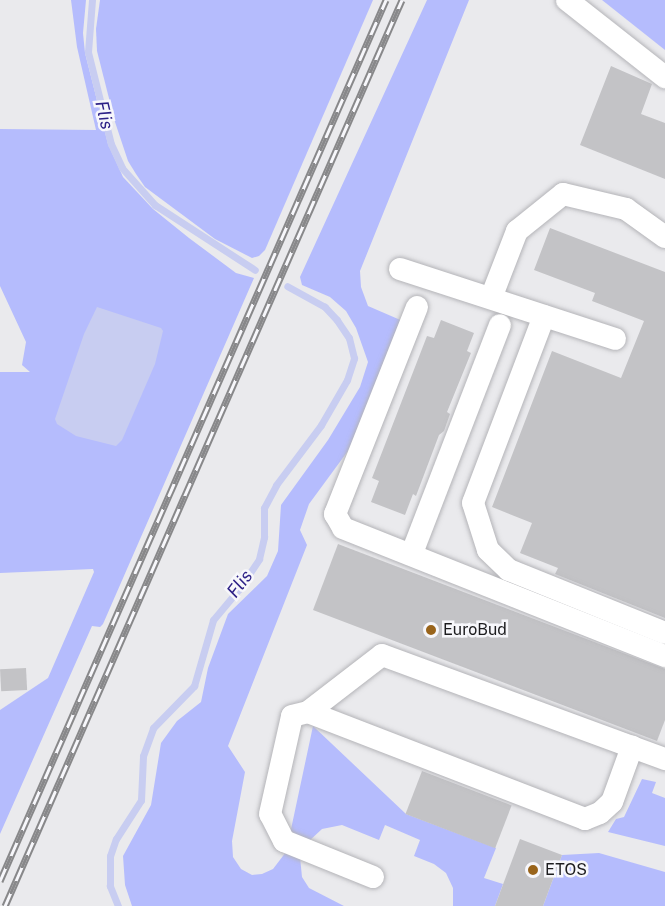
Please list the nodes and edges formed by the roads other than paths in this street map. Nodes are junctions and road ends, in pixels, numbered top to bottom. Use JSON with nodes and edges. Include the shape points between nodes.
{"nodes":[{"id":1,"x":567,"y":0,"type":"edge"},
{"id":2,"x":665,"y":77,"type":"edge"},
{"id":3,"x":665,"y":237,"type":"edge"},
{"id":4,"x":400,"y":269,"type":"dead end"},
{"id":5,"x":491,"y":298,"type":"junction"},
{"id":6,"x":417,"y":307,"type":"dead end"},
{"id":7,"x":544,"y":316,"type":"junction"},
{"id":8,"x":500,"y":325,"type":"dead end"},
{"id":9,"x":615,"y":339,"type":"dead end"},
{"id":10,"x":412,"y":554,"type":"junction"},
{"id":11,"x":665,"y":633,"type":"edge"},
{"id":12,"x":665,"y":656,"type":"edge"},
{"id":13,"x":308,"y":712,"type":"junction"},
{"id":14,"x":632,"y":747,"type":"junction"},
{"id":15,"x":665,"y":759,"type":"edge"},
{"id":16,"x":373,"y":877,"type":"dead end"}],
"edges":[{"from":1,"to":2,"type":"lane"},
{"from":3,"to":5,"type":"lane","via":[[626,209],[563,194],[517,231]]},
{"from":4,"to":5,"type":"lane"},
{"from":5,"to":7,"type":"lane"},
{"from":6,"to":10,"type":"lane","via":[[335,514],[343,528]]},
{"from":7,"to":9,"type":"lane"},
{"from":7,"to":11,"type":"lane","via":[[472,503],[488,550],[509,570]]},
{"from":8,"to":10,"type":"lane"},
{"from":10,"to":12,"type":"lane"},
{"from":13,"to":14,"type":"lane","via":[[382,655]]},
{"from":13,"to":14,"type":"lane","via":[[585,819],[612,802]]},
{"from":13,"to":16,"type":"lane","via":[[292,716],[270,814],[284,841]]},
{"from":14,"to":15,"type":"lane"}]}
